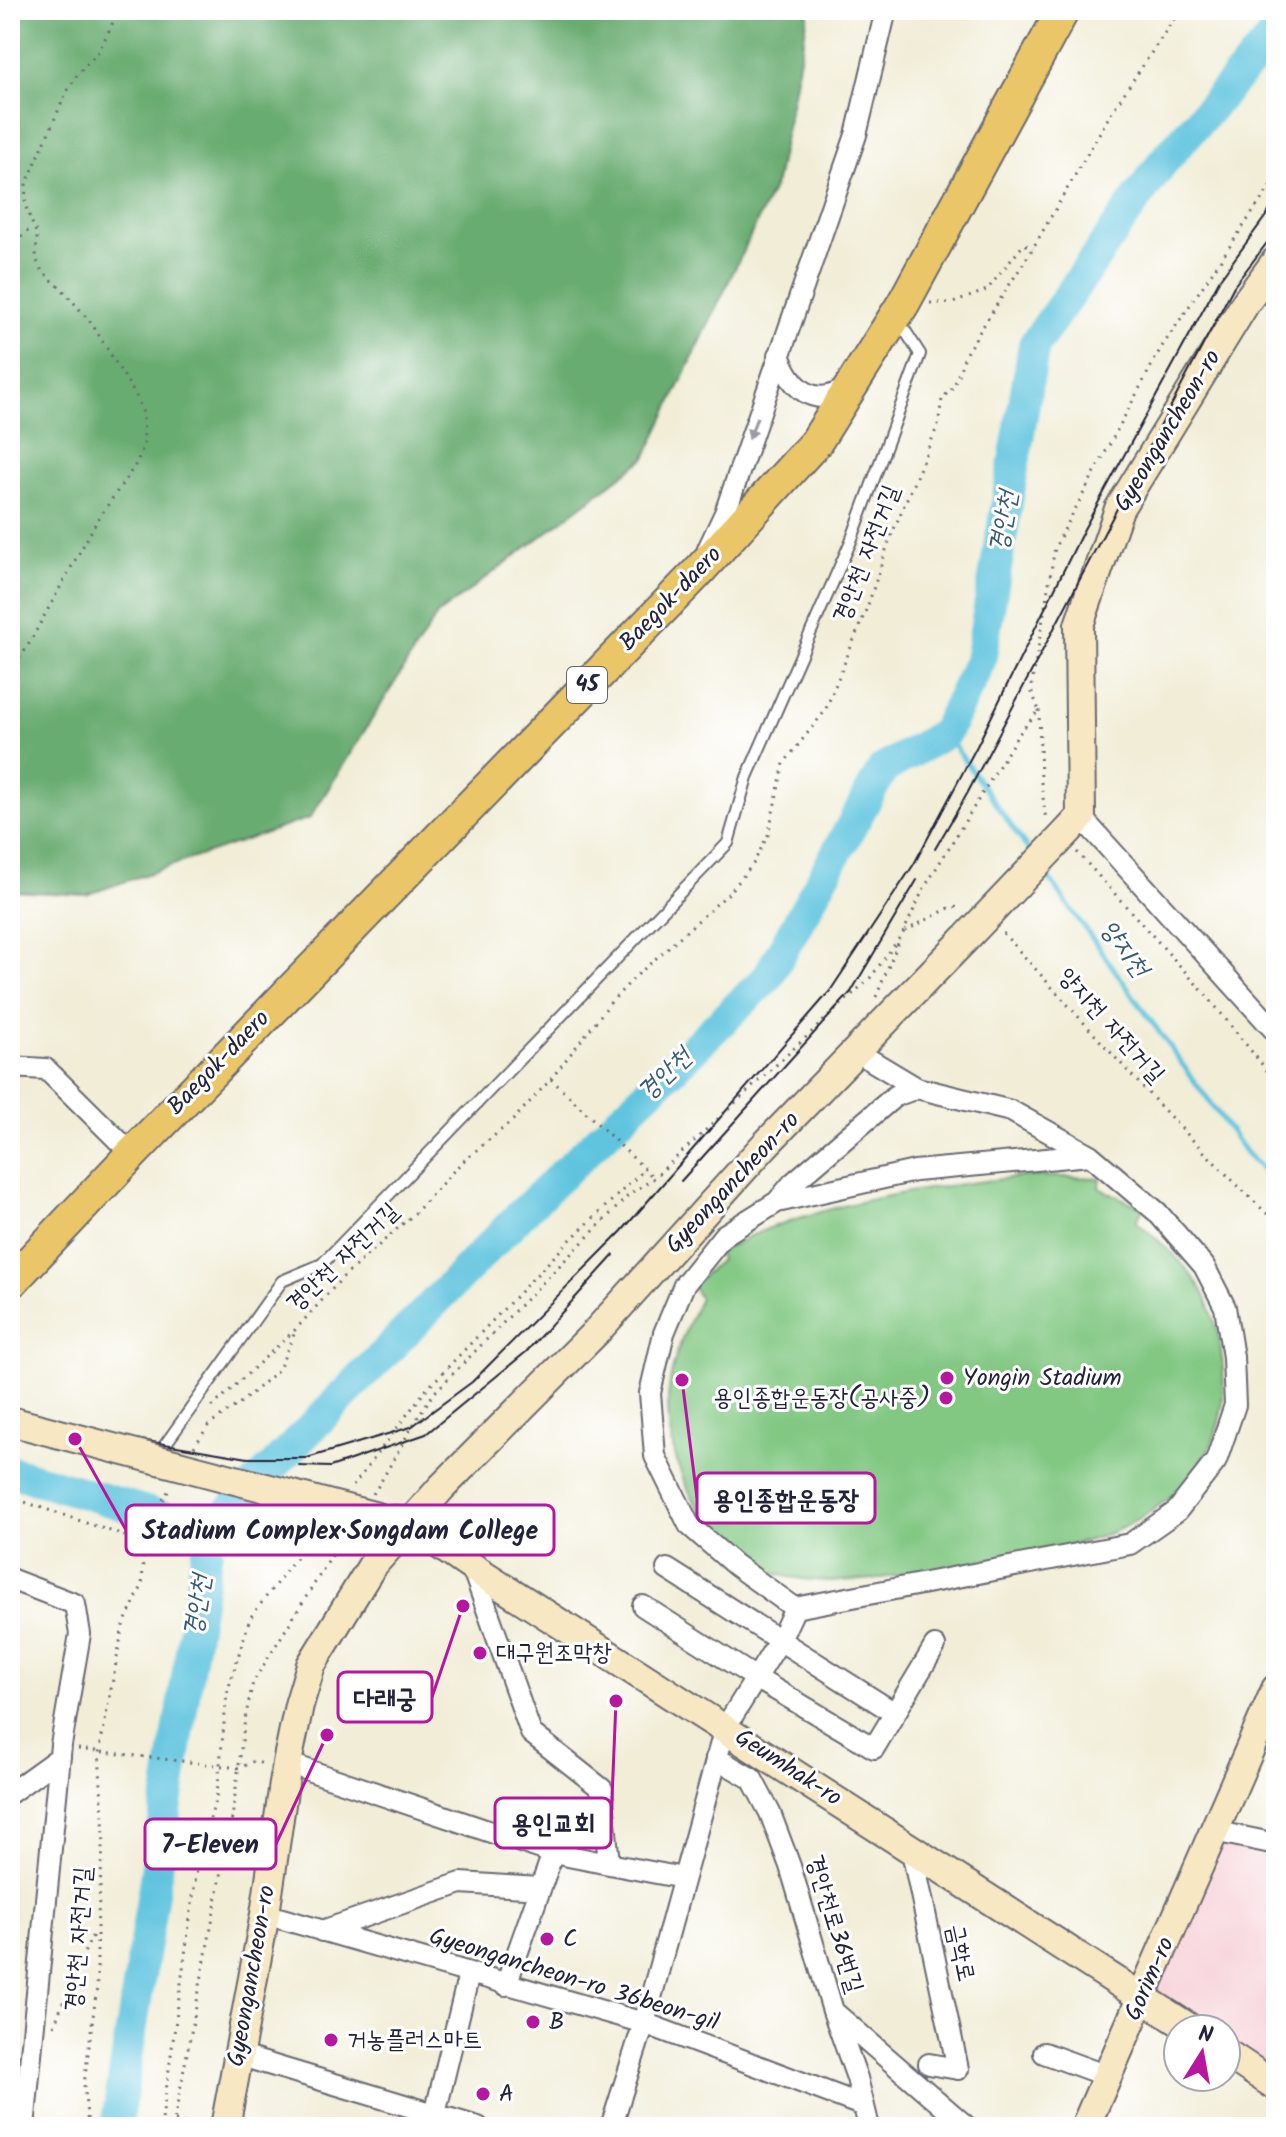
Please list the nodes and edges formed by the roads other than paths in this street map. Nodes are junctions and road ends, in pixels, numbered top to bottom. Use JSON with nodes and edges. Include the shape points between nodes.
{"nodes":[{"id":1,"x":886,"y":10,"type":"edge"},
{"id":2,"x":1063,"y":10,"type":"edge"},
{"id":3,"x":1276,"y":261,"type":"edge"},
{"id":4,"x":899,"y":310,"type":"junction"},
{"id":5,"x":779,"y":355,"type":"junction"},
{"id":6,"x":853,"y":382,"type":"junction"},
{"id":7,"x":697,"y":573,"type":"junction"},
{"id":8,"x":1074,"y":824,"type":"junction"},
{"id":9,"x":1276,"y":1032,"type":"edge"},
{"id":10,"x":857,"y":1052,"type":"junction"},
{"id":11,"x":10,"y":1067,"type":"edge"},
{"id":12,"x":917,"y":1088,"type":"junction"},
{"id":13,"x":132,"y":1154,"type":"junction"},
{"id":14,"x":1090,"y":1155,"type":"junction"},
{"id":15,"x":777,"y":1202,"type":"junction"},
{"id":16,"x":15,"y":1265,"type":"edge"},
{"id":17,"x":10,"y":1421,"type":"edge"},
{"id":18,"x":156,"y":1458,"type":"junction"},
{"id":19,"x":410,"y":1524,"type":"junction"},
{"id":20,"x":472,"y":1567,"type":"junction"},
{"id":21,"x":667,"y":1569,"type":"dead end"},
{"id":22,"x":10,"y":1579,"type":"edge"},
{"id":23,"x":643,"y":1606,"type":"dead end"},
{"id":24,"x":795,"y":1608,"type":"junction"},
{"id":25,"x":781,"y":1638,"type":"junction"},
{"id":26,"x":935,"y":1646,"type":"dead end"},
{"id":27,"x":756,"y":1678,"type":"junction"},
{"id":28,"x":1276,"y":1689,"type":"edge"},
{"id":29,"x":893,"y":1712,"type":"junction"},
{"id":30,"x":725,"y":1728,"type":"junction"},
{"id":31,"x":60,"y":1757,"type":"junction"},
{"id":32,"x":716,"y":1758,"type":"junction"},
{"id":33,"x":287,"y":1763,"type":"junction"},
{"id":34,"x":10,"y":1793,"type":"edge"},
{"id":35,"x":1214,"y":1831,"type":"junction"},
{"id":36,"x":1276,"y":1844,"type":"edge"},
{"id":37,"x":911,"y":1847,"type":"junction"},
{"id":38,"x":553,"y":1853,"type":"junction"},
{"id":39,"x":609,"y":1864,"type":"junction"},
{"id":40,"x":683,"y":1878,"type":"junction"},
{"id":41,"x":540,"y":1888,"type":"junction"},
{"id":42,"x":265,"y":1914,"type":"junction"},
{"id":43,"x":322,"y":1931,"type":"junction"},
{"id":44,"x":469,"y":1974,"type":"junction"},
{"id":45,"x":506,"y":1985,"type":"junction"},
{"id":46,"x":1143,"y":1996,"type":"junction"},
{"id":47,"x":833,"y":2011,"type":"junction"},
{"id":48,"x":1168,"y":2013,"type":"edge"},
{"id":49,"x":644,"y":2023,"type":"junction"},
{"id":50,"x":1044,"y":2053,"type":"dead end"},
{"id":51,"x":238,"y":2055,"type":"junction"},
{"id":52,"x":929,"y":2064,"type":"dead end"},
{"id":53,"x":1242,"y":2064,"type":"edge"},
{"id":54,"x":1107,"y":2076,"type":"junction"},
{"id":55,"x":1276,"y":2086,"type":"edge"},
{"id":56,"x":864,"y":2106,"type":"junction"},
{"id":57,"x":435,"y":2114,"type":"junction"},
{"id":58,"x":24,"y":2127,"type":"edge"},
{"id":59,"x":225,"y":2127,"type":"edge"},
{"id":60,"x":478,"y":2127,"type":"edge"},
{"id":61,"x":611,"y":2127,"type":"edge"},
{"id":62,"x":869,"y":2127,"type":"edge"},
{"id":63,"x":967,"y":2127,"type":"edge"},
{"id":64,"x":1085,"y":2127,"type":"edge"}],
"edges":[{"from":1,"to":5,"type":"street","via":[[856,135]]},
{"from":2,"to":4,"type":"main road","name":"Baegok-daero","number":"45"},
{"from":3,"to":8,"type":"main road","name":"Gyeongancheon-ro","via":[[1119,509],[1079,625]]},
{"from":4,"to":6,"type":"main road","name":"Baegok-daero","number":"45"},
{"from":4,"to":18,"type":"lane","via":[[920,354],[851,541],[747,777],[728,843],[322,1264],[282,1281]]},
{"from":5,"to":6,"type":"street","via":[[792,381],[808,394],[835,396]]},
{"from":5,"to":7,"type":"street","one_way":true,"via":[[725,513]]},
{"from":6,"to":7,"type":"main road","name":"Baegok-daero","number":"45","via":[[816,442]]},
{"from":7,"to":13,"type":"main road","name":"Baegok-daero","number":"45"},
{"from":8,"to":9,"type":"street"},
{"from":8,"to":10,"type":"main road","name":"Gyeongancheon-ro","bridge":true},
{"from":10,"to":12,"type":"street"},
{"from":10,"to":19,"type":"main road","name":"Gyeongancheon-ro"},
{"from":11,"to":13,"type":"street","via":[[46,1069]]},
{"from":12,"to":14,"type":"street","via":[[1011,1111]]},
{"from":12,"to":15,"type":"street","via":[[895,1096]]},
{"from":13,"to":16,"type":"main road","name":"Baegok-daero","number":"45"},
{"from":14,"to":15,"type":"street","via":[[915,1171]]},
{"from":14,"to":24,"type":"street","via":[[1157,1212],[1204,1266],[1225,1307],[1235,1405],[1216,1461],[1177,1511],[1130,1544]]},
{"from":15,"to":24,"type":"street","via":[[724,1235],[684,1285],[664,1333],[650,1393],[655,1456],[689,1525]]},
{"from":17,"to":18,"type":"main road","name":"Geumhak-ro","bridge":true},
{"from":18,"to":19,"type":"main road","name":"Geumhak-ro","bridge":true},
{"from":19,"to":20,"type":"main road","name":"Geumhak-ro"},
{"from":19,"to":33,"type":"main road","name":"Gyeongancheon-ro","via":[[372,1566],[311,1665]]},
{"from":20,"to":30,"type":"main road","name":"Geumhak-ro"},
{"from":20,"to":39,"type":"street","via":[[531,1733],[602,1789]]},
{"from":21,"to":25,"type":"street"},
{"from":22,"to":31,"type":"street","via":[[75,1604],[80,1634]]},
{"from":23,"to":27,"type":"street"},
{"from":24,"to":25,"type":"street"},
{"from":25,"to":27,"type":"street"},
{"from":25,"to":29,"type":"street"},
{"from":26,"to":29,"type":"street"},
{"from":27,"to":29,"type":"street","via":[[874,1748]]},
{"from":27,"to":30,"type":"street"},
{"from":28,"to":35,"type":"main road","name":"Gorim-ro"},
{"from":30,"to":32,"type":"street"},
{"from":30,"to":37,"type":"main road","name":"Geumhak-ro"},
{"from":31,"to":34,"type":"street"},
{"from":31,"to":58,"type":"street"},
{"from":32,"to":40,"type":"street"},
{"from":32,"to":47,"type":"street","name":"경안천로36번길","via":[[752,1779],[770,1813]]},
{"from":33,"to":38,"type":"street"},
{"from":33,"to":42,"type":"main road","name":"Gyeongancheon-ro"},
{"from":35,"to":36,"type":"street"},
{"from":35,"to":46,"type":"main road","name":"Gorim-ro"},
{"from":37,"to":46,"type":"main road","name":"Geumhak-ro"},
{"from":37,"to":52,"type":"street","name":"금학로","via":[[958,2069]]},
{"from":38,"to":39,"type":"street"},
{"from":38,"to":41,"type":"street"},
{"from":39,"to":40,"type":"street"},
{"from":40,"to":49,"type":"street"},
{"from":41,"to":43,"type":"street","via":[[461,1883]]},
{"from":41,"to":45,"type":"street"},
{"from":42,"to":43,"type":"street","name":"Gyeongancheon-ro 36beon-gil"},
{"from":42,"to":51,"type":"main road","name":"Gyeongancheon-ro"},
{"from":43,"to":44,"type":"street","name":"Gyeongancheon-ro 36beon-gil"},
{"from":44,"to":45,"type":"street","name":"Gyeongancheon-ro 36beon-gil"},
{"from":44,"to":57,"type":"street"},
{"from":45,"to":49,"type":"street","name":"Gyeongancheon-ro 36beon-gil"},
{"from":46,"to":48,"type":"main road","name":"Geumhak-ro"},
{"from":46,"to":54,"type":"main road","name":"Gorim-ro"},
{"from":47,"to":56,"type":"street","name":"경안천로36번길"},
{"from":47,"to":63,"type":"street"},
{"from":49,"to":56,"type":"street","name":"Gyeongancheon-ro 36beon-gil"},
{"from":49,"to":61,"type":"street"},
{"from":50,"to":54,"type":"street"},
{"from":51,"to":57,"type":"street"},
{"from":51,"to":59,"type":"main road","name":"Gyeongancheon-ro"},
{"from":53,"to":55,"type":"main road"},
{"from":54,"to":64,"type":"main road","name":"Gorim-ro"},
{"from":56,"to":62,"type":"street","name":"경안천로36번길"},
{"from":57,"to":60,"type":"street"}]}
